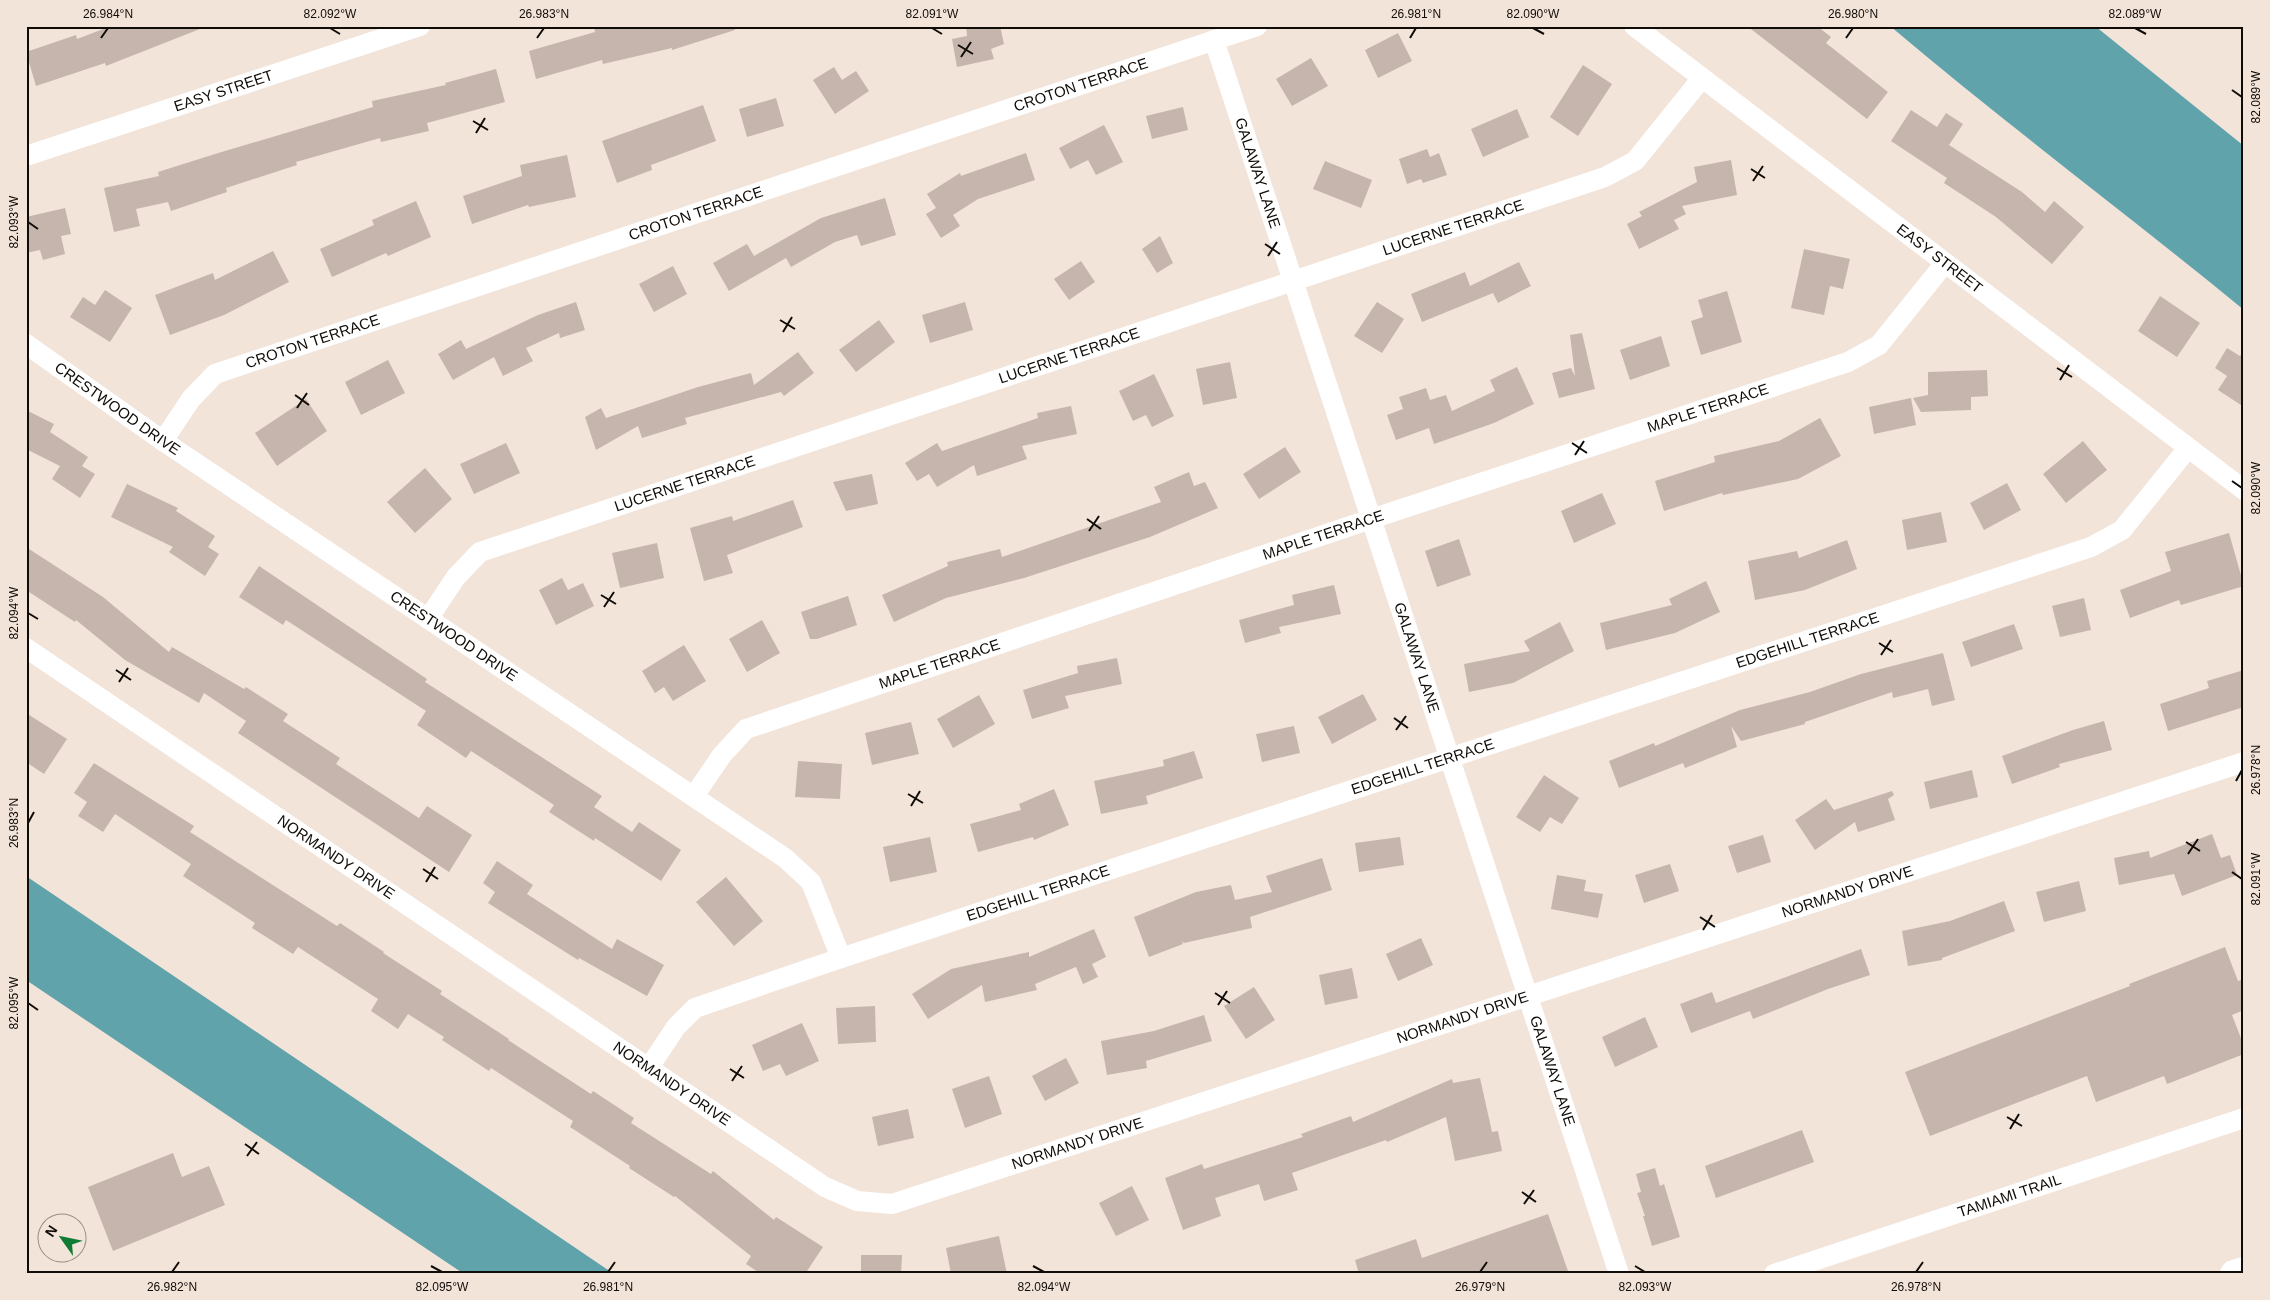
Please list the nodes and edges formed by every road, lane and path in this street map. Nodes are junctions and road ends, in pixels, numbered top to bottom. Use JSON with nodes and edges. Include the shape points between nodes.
{"nodes":[{"id":1,"x":420,"y":26,"type":"edge"},
{"id":2,"x":1257,"y":26,"type":"edge"},
{"id":3,"x":1634,"y":26,"type":"edge"},
{"id":4,"x":1214,"y":40,"type":"junction"},
{"id":5,"x":1702,"y":78,"type":"junction"},
{"id":6,"x":26,"y":156,"type":"edge"},
{"id":7,"x":1945,"y":263,"type":"junction"},
{"id":8,"x":1293,"y":280,"type":"junction"},
{"id":9,"x":26,"y":344,"type":"edge"},
{"id":10,"x":163,"y":441,"type":"junction"},
{"id":11,"x":2188,"y":448,"type":"junction"},
{"id":12,"x":2244,"y":490,"type":"edge"},
{"id":13,"x":1371,"y":519,"type":"junction"},
{"id":14,"x":428,"y":619,"type":"junction"},
{"id":15,"x":26,"y":648,"type":"edge"},
{"id":16,"x":1450,"y":758,"type":"junction"},
{"id":17,"x":2244,"y":762,"type":"edge"},
{"id":18,"x":694,"y":796,"type":"junction"},
{"id":19,"x":841,"y":958,"type":"junction"},
{"id":20,"x":1528,"y":997,"type":"junction"},
{"id":21,"x":648,"y":1069,"type":"junction"},
{"id":22,"x":2244,"y":1118,"type":"edge"},
{"id":23,"x":2244,"y":1271,"type":"edge"},
{"id":24,"x":1619,"y":1274,"type":"edge"},
{"id":25,"x":1774,"y":1274,"type":"edge"},
{"id":26,"x":2234,"y":1274,"type":"edge"}],
"edges":[{"from":1,"to":6,"type":"street","name":"EASY STREET"},
{"from":2,"to":4,"type":"street","name":"CROTON TERRACE"},
{"from":3,"to":5,"type":"street","name":"EASY STREET"},
{"from":4,"to":8,"type":"street","name":"GALAWAY LANE"},
{"from":4,"to":10,"type":"street","name":"CROTON TERRACE","via":[[215,374],[191,400]]},
{"from":5,"to":7,"type":"street","name":"EASY STREET"},
{"from":5,"to":8,"type":"street","name":"LUCERNE TERRACE","via":[[1635,160],[1605,177]]},
{"from":7,"to":11,"type":"street","name":"EASY STREET"},
{"from":7,"to":13,"type":"street","name":"MAPLE TERRACE","via":[[1878,346],[1848,362]]},
{"from":8,"to":13,"type":"street","name":"GALAWAY LANE"},
{"from":8,"to":14,"type":"street","name":"LUCERNE TERRACE","via":[[480,552],[456,577]]},
{"from":9,"to":10,"type":"street","name":"CRESTWOOD DRIVE"},
{"from":10,"to":14,"type":"street","name":"CRESTWOOD DRIVE"},
{"from":11,"to":12,"type":"street","name":"EASY STREET"},
{"from":11,"to":16,"type":"street","name":"EDGEHILL TERRACE","via":[[2122,530],[2091,547]]},
{"from":13,"to":16,"type":"street","name":"GALAWAY LANE"},
{"from":13,"to":18,"type":"street","name":"MAPLE TERRACE","via":[[746,730],[722,755]]},
{"from":14,"to":18,"type":"street","name":"CRESTWOOD DRIVE"},
{"from":15,"to":21,"type":"street","name":"NORMANDY DRIVE"},
{"from":16,"to":19,"type":"street","name":"EDGEHILL TERRACE"},
{"from":16,"to":20,"type":"street","name":"GALAWAY LANE"},
{"from":17,"to":20,"type":"street","name":"NORMANDY DRIVE"},
{"from":18,"to":19,"type":"street","name":"CRESTWOOD DRIVE","via":[[786,858],[811,882]]},
{"from":19,"to":21,"type":"street","name":"EDGEHILL TERRACE","via":[[695,1008],[676,1027]]},
{"from":20,"to":21,"type":"street","name":"NORMANDY DRIVE","via":[[892,1204],[857,1201],[825,1187]]},
{"from":20,"to":24,"type":"street","name":"GALAWAY LANE"},
{"from":22,"to":25,"type":"street","name":"TAMIAMI TRAIL"},
{"from":23,"to":26,"type":"main road"}]}
